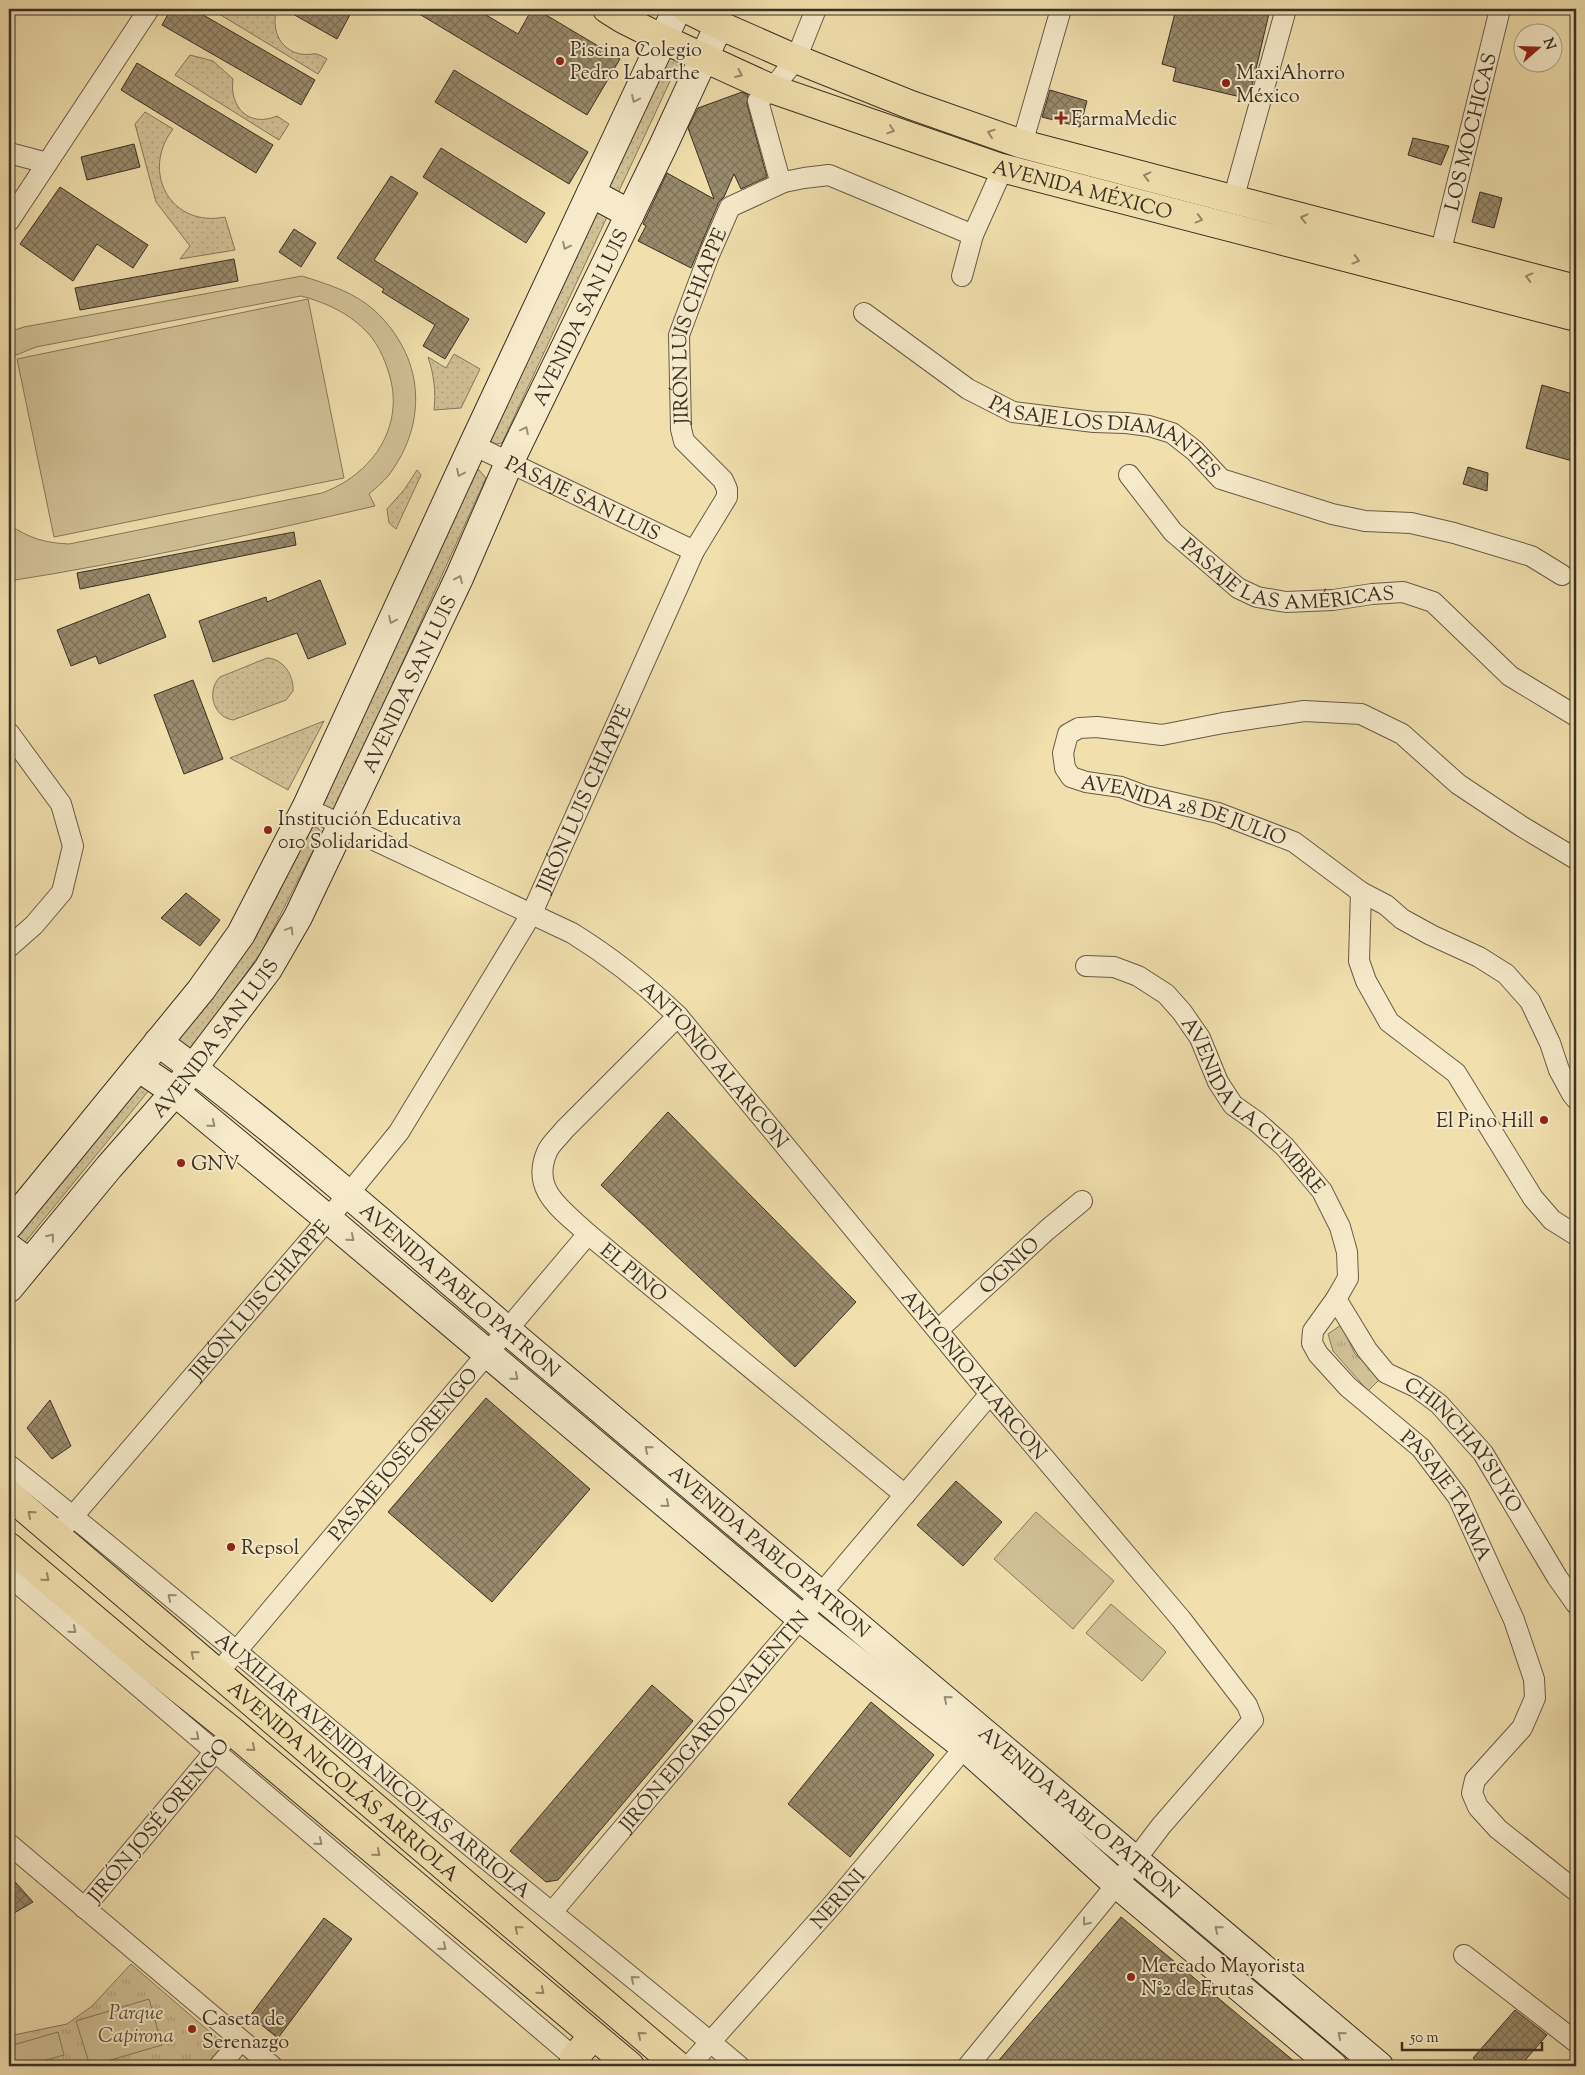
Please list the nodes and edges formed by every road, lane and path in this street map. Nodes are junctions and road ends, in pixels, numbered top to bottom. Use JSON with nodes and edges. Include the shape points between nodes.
{"nodes":[{"id":1,"x":148,"y":9,"type":"edge"},
{"id":2,"x":607,"y":9,"type":"edge"},
{"id":3,"x":678,"y":9,"type":"edge"},
{"id":4,"x":687,"y":9,"type":"edge"},
{"id":5,"x":816,"y":9,"type":"edge"},
{"id":6,"x":1061,"y":9,"type":"edge"},
{"id":7,"x":1286,"y":9,"type":"edge"},
{"id":8,"x":1500,"y":9,"type":"edge"},
{"id":9,"x":719,"y":25,"type":"junction"},
{"id":10,"x":663,"y":39,"type":"junction"},
{"id":11,"x":703,"y":59,"type":"junction"},
{"id":12,"x":796,"y":59,"type":"junction"},
{"id":13,"x":772,"y":89,"type":"junction"},
{"id":14,"x":1022,"y":144,"type":"junction"},
{"id":15,"x":9,"y":153,"type":"edge"},
{"id":16,"x":47,"y":163,"type":"junction"},
{"id":17,"x":1002,"y":168,"type":"junction"},
{"id":18,"x":784,"y":182,"type":"junction"},
{"id":19,"x":591,"y":193,"type":"junction"},
{"id":20,"x":1233,"y":200,"type":"junction"},
{"id":21,"x":630,"y":214,"type":"junction"},
{"id":22,"x":9,"y":220,"type":"edge"},
{"id":23,"x":973,"y":235,"type":"junction"},
{"id":24,"x":1440,"y":254,"type":"junction"},
{"id":25,"x":962,"y":276,"type":"dead end"},
{"id":26,"x":1576,"y":289,"type":"edge"},
{"id":27,"x":864,"y":313,"type":"dead end"},
{"id":28,"x":1576,"y":317,"type":"edge"},
{"id":29,"x":473,"y":445,"type":"junction"},
{"id":30,"x":509,"y":462,"type":"junction"},
{"id":31,"x":1129,"y":475,"type":"dead end"},
{"id":32,"x":694,"y":551,"type":"junction"},
{"id":33,"x":1562,"y":575,"type":"dead end"},
{"id":34,"x":1576,"y":716,"type":"edge"},
{"id":35,"x":9,"y":733,"type":"edge"},
{"id":36,"x":306,"y":808,"type":"junction"},
{"id":37,"x":343,"y":825,"type":"junction"},
{"id":38,"x":1574,"y":861,"type":"edge"},
{"id":39,"x":1361,"y":892,"type":"junction"},
{"id":40,"x":532,"y":913,"type":"junction"},
{"id":41,"x":241,"y":934,"type":"junction"},
{"id":42,"x":9,"y":947,"type":"edge"},
{"id":43,"x":276,"y":955,"type":"junction"},
{"id":44,"x":1086,"y":966,"type":"dead end"},
{"id":45,"x":678,"y":1016,"type":"junction"},
{"id":46,"x":158,"y":1042,"type":"junction"},
{"id":47,"x":138,"y":1067,"type":"junction"},
{"id":48,"x":193,"y":1068,"type":"junction"},
{"id":49,"x":175,"y":1092,"type":"junction"},
{"id":50,"x":1576,"y":1099,"type":"edge"},
{"id":51,"x":349,"y":1194,"type":"junction"},
{"id":52,"x":1082,"y":1201,"type":"dead end"},
{"id":53,"x":328,"y":1219,"type":"junction"},
{"id":54,"x":9,"y":1225,"type":"edge"},
{"id":55,"x":588,"y":1234,"type":"junction"},
{"id":56,"x":1576,"y":1235,"type":"edge"},
{"id":57,"x":19,"y":1256,"type":"edge"},
{"id":58,"x":9,"y":1288,"type":"edge"},
{"id":59,"x":1336,"y":1299,"type":"junction"},
{"id":60,"x":938,"y":1330,"type":"junction"},
{"id":61,"x":507,"y":1331,"type":"junction"},
{"id":62,"x":488,"y":1353,"type":"junction"},
{"id":63,"x":576,"y":1389,"type":"junction"},
{"id":64,"x":990,"y":1394,"type":"junction"},
{"id":65,"x":553,"y":1408,"type":"junction"},
{"id":66,"x":9,"y":1465,"type":"edge"},
{"id":67,"x":9,"y":1495,"type":"edge"},
{"id":68,"x":905,"y":1495,"type":"junction"},
{"id":69,"x":65,"y":1526,"type":"junction"},
{"id":70,"x":9,"y":1547,"type":"edge"},
{"id":71,"x":9,"y":1576,"type":"edge"},
{"id":72,"x":821,"y":1594,"type":"junction"},
{"id":73,"x":1576,"y":1604,"type":"edge"},
{"id":74,"x":801,"y":1618,"type":"junction"},
{"id":75,"x":237,"y":1651,"type":"junction"},
{"id":76,"x":124,"y":1659,"type":"junction"},
{"id":77,"x":217,"y":1674,"type":"junction"},
{"id":78,"x":232,"y":1731,"type":"junction"},
{"id":79,"x":971,"y":1736,"type":"junction"},
{"id":80,"x":214,"y":1753,"type":"junction"},
{"id":81,"x":9,"y":1844,"type":"edge"},
{"id":82,"x":1135,"y":1859,"type":"junction"},
{"id":83,"x":1117,"y":1884,"type":"junction"},
{"id":84,"x":1576,"y":1891,"type":"edge"},
{"id":85,"x":84,"y":1908,"type":"junction"},
{"id":86,"x":552,"y":1911,"type":"junction"},
{"id":87,"x":1464,"y":1955,"type":"dead end"},
{"id":88,"x":593,"y":2036,"type":"junction"},
{"id":89,"x":241,"y":2041,"type":"junction"},
{"id":90,"x":710,"y":2042,"type":"junction"},
{"id":91,"x":1576,"y":2042,"type":"edge"},
{"id":92,"x":579,"y":2062,"type":"edge"},
{"id":93,"x":219,"y":2066,"type":"edge"},
{"id":94,"x":272,"y":2066,"type":"edge"},
{"id":95,"x":630,"y":2066,"type":"edge"},
{"id":96,"x":678,"y":2066,"type":"edge"},
{"id":97,"x":689,"y":2066,"type":"edge"},
{"id":98,"x":738,"y":2066,"type":"edge"},
{"id":99,"x":968,"y":2066,"type":"edge"},
{"id":100,"x":1333,"y":2066,"type":"edge"},
{"id":101,"x":1378,"y":2066,"type":"edge"}],
"edges":[{"from":1,"to":16,"type":"street"},
{"from":2,"to":10,"type":"main road","name":"AVENIDA MÉXICO"},
{"from":3,"to":10,"type":"street","name":"AVENIDA SAN LUIS"},
{"from":4,"to":9,"type":"main road","name":"AVENIDA MÉXICO"},
{"from":5,"to":12,"type":"street"},
{"from":6,"to":14,"type":"street"},
{"from":7,"to":20,"type":"street"},
{"from":8,"to":24,"type":"street","name":"LOS MOCHICAS"},
{"from":9,"to":11,"type":"street","name":"AVENIDA SAN LUIS"},
{"from":9,"to":12,"type":"main road","name":"AVENIDA MÉXICO"},
{"from":10,"to":11,"type":"main road","name":"AVENIDA MÉXICO"},
{"from":10,"to":19,"type":"street","name":"AVENIDA SAN LUIS","one_way":true},
{"from":11,"to":13,"type":"main road","name":"AVENIDA MÉXICO","one_way":true},
{"from":11,"to":21,"type":"street","name":"AVENIDA SAN LUIS"},
{"from":12,"to":13,"type":"street"},
{"from":14,"to":12,"type":"main road","name":"AVENIDA MÉXICO","one_way":true,"via":[[911,105]]},
{"from":13,"to":17,"type":"main road","name":"AVENIDA MÉXICO","one_way":true},
{"from":13,"to":18,"type":"street","via":[[758,101],[779,177]]},
{"from":20,"to":14,"type":"main road","name":"AVENIDA MÉXICO","one_way":true},
{"from":15,"to":16,"type":"street"},
{"from":16,"to":22,"type":"street"},
{"from":17,"to":23,"type":"street"},
{"from":17,"to":28,"type":"main road","name":"AVENIDA MÉXICO","one_way":true},
{"from":18,"to":23,"type":"street","name":"JIRÓN LUIS CHIAPPE","via":[[829,175]]},
{"from":18,"to":32,"type":"street","name":"JIRÓN LUIS CHIAPPE","via":[[730,207],[679,334],[684,442],[723,480],[727,489],[727,497]]},
{"from":19,"to":21,"type":"street"},
{"from":19,"to":29,"type":"street","name":"AVENIDA SAN LUIS","one_way":true},
{"from":24,"to":20,"type":"main road","name":"AVENIDA MÉXICO","one_way":true},
{"from":30,"to":21,"type":"street","name":"AVENIDA SAN LUIS","one_way":true},
{"from":23,"to":25,"type":"street"},
{"from":26,"to":24,"type":"main road","name":"AVENIDA MÉXICO","one_way":true},
{"from":27,"to":33,"type":"street","name":"PASAJE LOS DIAMANTES","via":[[968,389],[1014,412],[1133,424],[1172,433],[1196,451],[1221,479],[1332,514],[1365,521],[1411,523],[1454,533],[1531,556]]},
{"from":29,"to":30,"type":"street","name":"PASAJE SAN LUIS"},
{"from":29,"to":36,"type":"street","name":"AVENIDA SAN LUIS","one_way":true},
{"from":30,"to":32,"type":"street","name":"PASAJE SAN LUIS"},
{"from":37,"to":30,"type":"street","name":"AVENIDA SAN LUIS","one_way":true,"via":[[459,578]]},
{"from":31,"to":34,"type":"street","name":"PASAJE LAS AMÉRICAS","via":[[1173,532],[1238,588],[1286,602],[1403,592],[1434,602],[1510,676]]},
{"from":32,"to":40,"type":"street","name":"JIRÓN LUIS CHIAPPE"},
{"from":35,"to":42,"type":"street","via":[[61,804],[73,846],[62,892],[34,925]]},
{"from":36,"to":37,"type":"street","name":"ANTONIO ALARCON"},
{"from":36,"to":41,"type":"street","name":"AVENIDA SAN LUIS"},
{"from":37,"to":40,"type":"street","name":"ANTONIO ALARCON"},
{"from":43,"to":37,"type":"street","name":"AVENIDA SAN LUIS","one_way":true},
{"from":38,"to":39,"type":"street","name":"AVENIDA 28 DE JULIO","via":[[1458,784],[1402,734],[1361,714],[1304,711],[1162,735],[1097,727],[1079,728],[1068,734],[1063,754],[1065,768],[1071,777],[1218,813],[1294,842]]},
{"from":39,"to":50,"type":"street","name":"AVENIDA 28 DE JULIO","via":[[1386,905],[1402,919],[1506,974],[1530,1001],[1559,1070]]},
{"from":39,"to":56,"type":"street","via":[[1359,961],[1366,981],[1389,1022],[1456,1073],[1533,1198],[1552,1220]]},
{"from":40,"to":45,"type":"street","name":"ANTONIO ALARCON","via":[[608,955],[648,986]]},
{"from":40,"to":51,"type":"street","name":"JIRÓN LUIS CHIAPPE","via":[[399,1132]]},
{"from":41,"to":43,"type":"street"},
{"from":41,"to":46,"type":"street","name":"AVENIDA SAN LUIS"},
{"from":43,"to":48,"type":"street","name":"AVENIDA SAN LUIS"},
{"from":44,"to":59,"type":"street","name":"AVENIDA LA CUMBRE","via":[[1114,967],[1138,976],[1166,994],[1200,1038],[1218,1082],[1233,1104],[1284,1148],[1322,1191],[1340,1227],[1347,1252],[1348,1278]]},
{"from":45,"to":55,"type":"street","name":"EL PINO","via":[[547,1151],[541,1177],[548,1196]]},
{"from":45,"to":60,"type":"street","name":"ANTONIO ALARCON"},
{"from":46,"to":47,"type":"street","name":"AVENIDA SAN LUIS"},
{"from":46,"to":48,"type":"street","name":"AVENIDA PABLO PATRON"},
{"from":47,"to":49,"type":"street","name":"AVENIDA PABLO PATRON"},
{"from":47,"to":54,"type":"street","name":"AVENIDA SAN LUIS"},
{"from":48,"to":49,"type":"street","name":"AVENIDA SAN LUIS"},
{"from":48,"to":51,"type":"street","name":"AVENIDA PABLO PATRON"},
{"from":49,"to":53,"type":"street","name":"AVENIDA PABLO PATRON","one_way":true},
{"from":57,"to":49,"type":"street","name":"AVENIDA SAN LUIS","one_way":true,"via":[[109,1167]]},
{"from":51,"to":53,"type":"street","name":"JIRÓN LUIS CHIAPPE"},
{"from":51,"to":61,"type":"street","name":"AVENIDA PABLO PATRON"},
{"from":52,"to":60,"type":"street","name":"OGNIO"},
{"from":53,"to":62,"type":"street","name":"AVENIDA PABLO PATRON","one_way":true},
{"from":53,"to":69,"type":"street","name":"JIRÓN LUIS CHIAPPE"},
{"from":55,"to":61,"type":"street","name":"PASAJE JOSÉ ORENGO"},
{"from":55,"to":68,"type":"street","name":"EL PINO"},
{"from":57,"to":58,"type":"street","name":"AVENIDA SAN LUIS"},
{"from":59,"to":73,"type":"street","name":"CHINCHAYSUYO","via":[[1367,1350],[1386,1373],[1416,1387],[1439,1404],[1483,1453]]},
{"from":59,"to":84,"type":"street","name":"PASAJE TARMA","via":[[1313,1332],[1312,1343],[1348,1388],[1421,1448],[1458,1498],[1514,1620],[1534,1679],[1535,1698],[1522,1728],[1475,1780],[1472,1793],[1478,1807],[1498,1829]]},
{"from":60,"to":64,"type":"street","name":"ANTONIO ALARCON"},
{"from":61,"to":62,"type":"street","name":"PASAJE JOSÉ ORENGO"},
{"from":61,"to":63,"type":"street","name":"AVENIDA PABLO PATRON"},
{"from":62,"to":65,"type":"street","name":"AVENIDA PABLO PATRON","one_way":true},
{"from":62,"to":75,"type":"street","name":"PASAJE JOSÉ ORENGO"},
{"from":63,"to":65,"type":"street"},
{"from":72,"to":63,"type":"street","name":"AVENIDA PABLO PATRON","one_way":true},
{"from":64,"to":68,"type":"street","name":"JIRÓN EDGARDO VALENTIN"},
{"from":64,"to":82,"type":"street","name":"ANTONIO ALARCON","via":[[1181,1619],[1247,1704],[1252,1720]]},
{"from":65,"to":74,"type":"street","name":"AVENIDA PABLO PATRON","one_way":true},
{"from":66,"to":69,"type":"street","name":"AUXILIAR AVENIDA NICOLÁS ARRIOLA"},
{"from":69,"to":67,"type":"main road","name":"AVENIDA NICOLÁS ARRIOLA","one_way":true},
{"from":68,"to":72,"type":"street","name":"JIRÓN EDGARDO VALENTIN"},
{"from":75,"to":69,"type":"street","name":"AUXILIAR AVENIDA NICOLÁS ARRIOLA","one_way":true},
{"from":77,"to":69,"type":"main road","name":"AVENIDA NICOLÁS ARRIOLA","one_way":true},
{"from":70,"to":76,"type":"main road","name":"AVENIDA NICOLÁS ARRIOLA","one_way":true},
{"from":71,"to":76,"type":"street","one_way":true},
{"from":72,"to":74,"type":"street","name":"JIRÓN EDGARDO VALENTIN"},
{"from":79,"to":72,"type":"street","name":"AVENIDA PABLO PATRON","one_way":true},
{"from":74,"to":79,"type":"street","name":"AVENIDA PABLO PATRON"},
{"from":74,"to":86,"type":"street","name":"JIRÓN EDGARDO VALENTIN"},
{"from":75,"to":77,"type":"street","name":"PASAJE JOSÉ ORENGO"},
{"from":75,"to":86,"type":"street","name":"AUXILIAR AVENIDA NICOLÁS ARRIOLA"},
{"from":76,"to":78,"type":"main road","name":"AVENIDA NICOLÁS ARRIOLA"},
{"from":76,"to":80,"type":"street","one_way":true},
{"from":96,"to":77,"type":"main road","name":"AVENIDA NICOLÁS ARRIOLA","one_way":true},
{"from":78,"to":80,"type":"street","name":"JIRÓN JOSÉ ORENGO"},
{"from":78,"to":88,"type":"main road","name":"AVENIDA NICOLÁS ARRIOLA","one_way":true},
{"from":79,"to":82,"type":"street","name":"AVENIDA PABLO PATRON"},
{"from":79,"to":83,"type":"street","name":"AVENIDA PABLO PATRON"},
{"from":79,"to":90,"type":"street","name":"NERINI","via":[[834,1903]]},
{"from":80,"to":85,"type":"street","name":"JIRÓN JOSÉ ORENGO"},
{"from":80,"to":92,"type":"street","one_way":true},
{"from":81,"to":85,"type":"street"},
{"from":82,"to":83,"type":"street","name":"ANTONIO ALARCON"},
{"from":101,"to":82,"type":"street","name":"AVENIDA PABLO PATRON","one_way":true},
{"from":83,"to":99,"type":"street","name":"ANTONIO ALARCON","one_way":true},
{"from":83,"to":100,"type":"street","name":"AVENIDA PABLO PATRON"},
{"from":85,"to":89,"type":"street"},
{"from":90,"to":86,"type":"street","name":"AUXILIAR AVENIDA NICOLÁS ARRIOLA","one_way":true},
{"from":87,"to":91,"type":"street"},
{"from":88,"to":92,"type":"main road"},
{"from":88,"to":95,"type":"main road","name":"AVENIDA NICOLÁS ARRIOLA"},
{"from":89,"to":93,"type":"street"},
{"from":89,"to":94,"type":"street"},
{"from":90,"to":97,"type":"street","name":"NERINI"},
{"from":90,"to":98,"type":"street","name":"AUXILIAR AVENIDA NICOLÁS ARRIOLA"}]}
